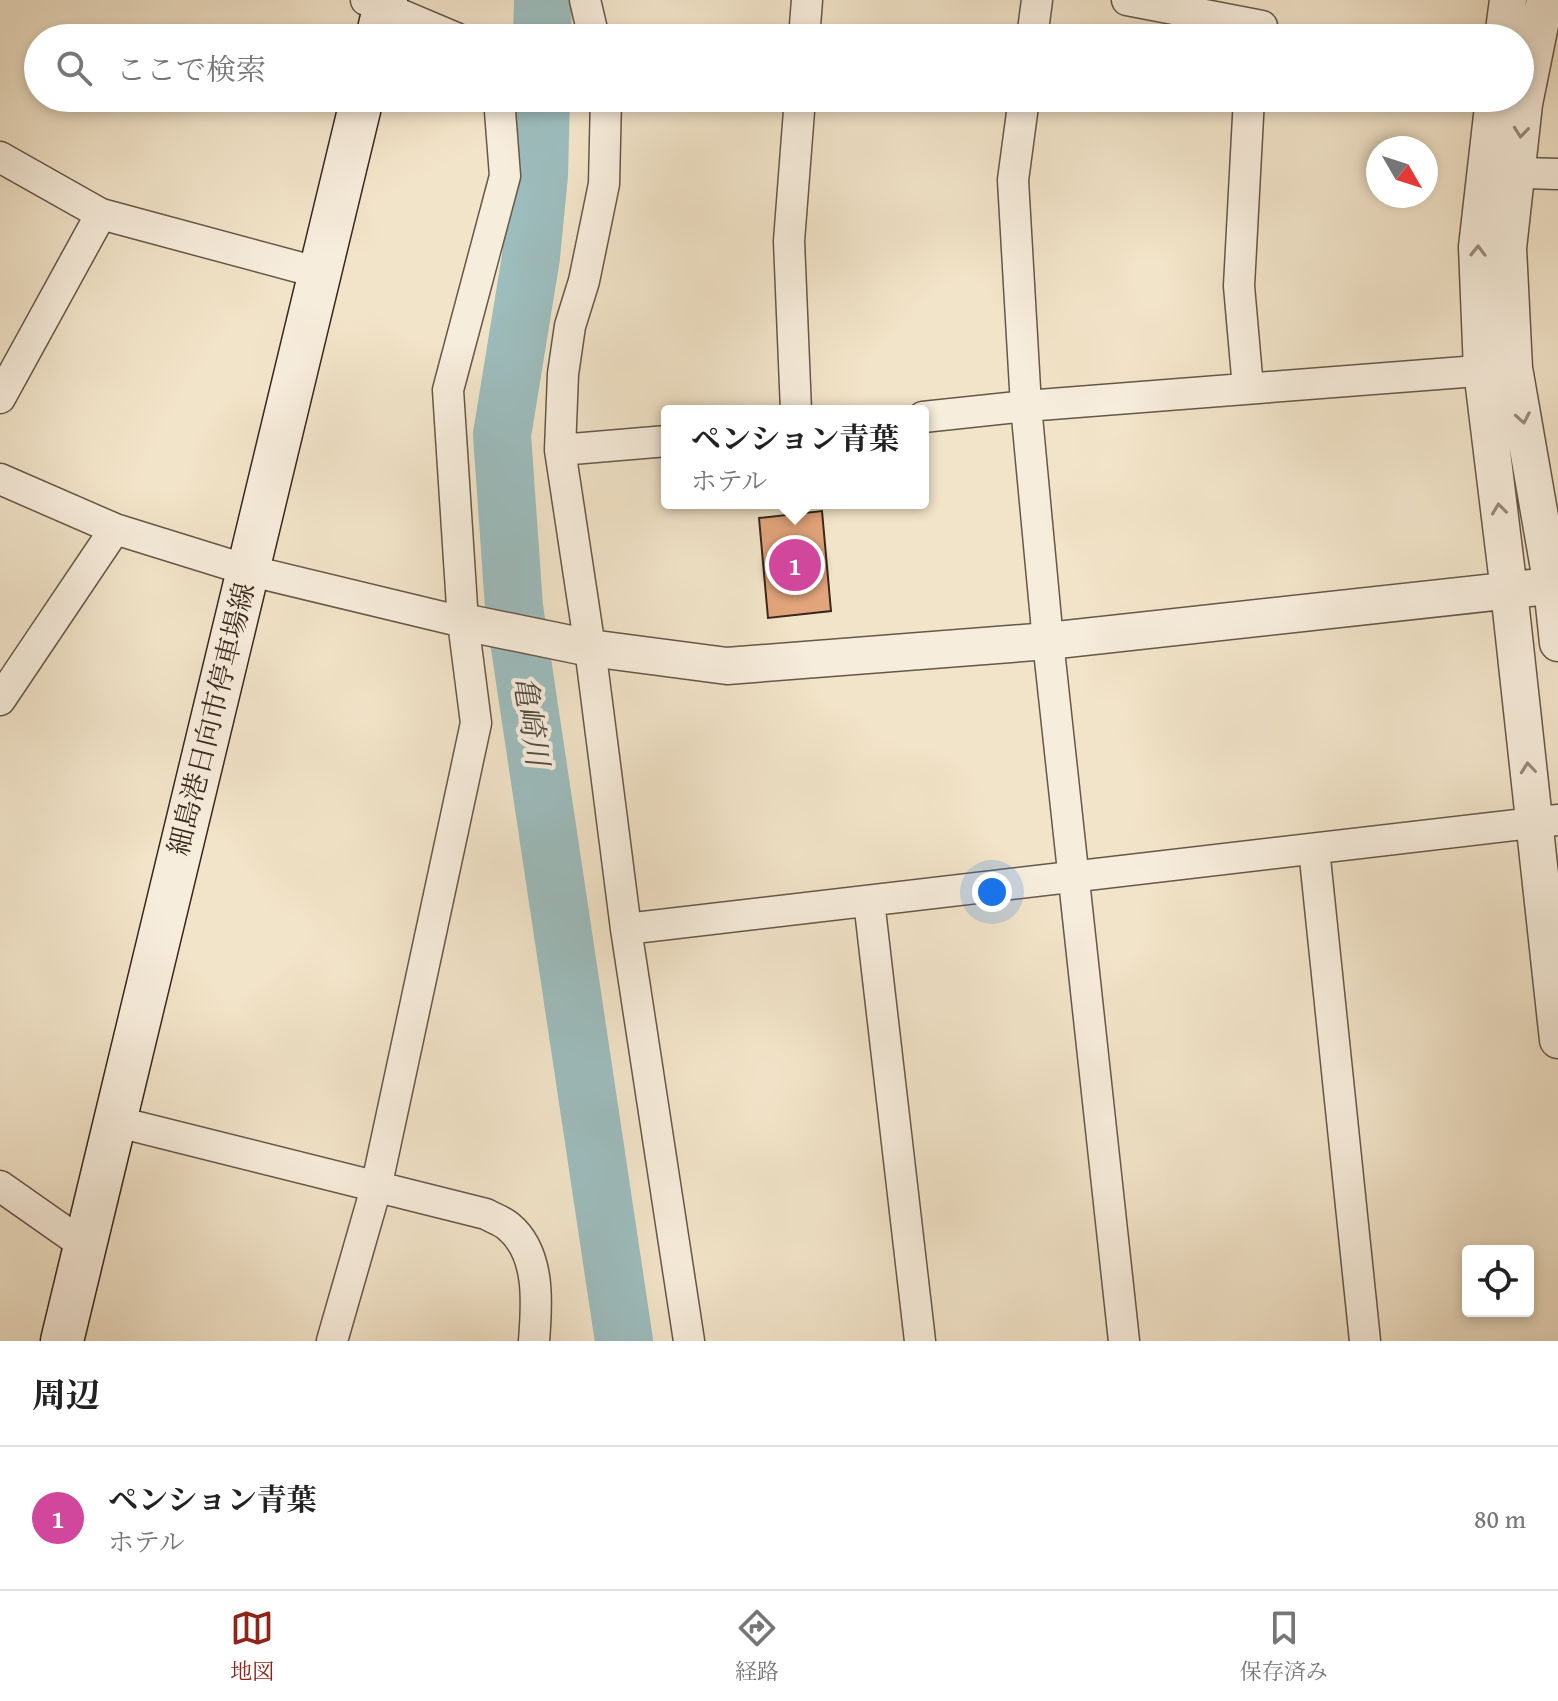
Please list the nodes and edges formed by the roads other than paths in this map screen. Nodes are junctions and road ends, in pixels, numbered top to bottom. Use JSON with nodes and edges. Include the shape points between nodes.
{"nodes":[{"id":1,"x":585,"y":0,"type":"edge"},
{"id":2,"x":807,"y":0,"type":"edge"},
{"id":3,"x":1037,"y":0,"type":"edge"},
{"id":4,"x":1127,"y":0,"type":"edge"},
{"id":5,"x":1508,"y":0,"type":"edge"},
{"id":6,"x":1545,"y":0,"type":"edge"},
{"id":7,"x":378,"y":11,"type":"edge"},
{"id":8,"x":1263,"y":21,"type":"edge"},
{"id":9,"x":416,"y":24,"type":"edge"},
{"id":10,"x":591,"y":24,"type":"edge"},
{"id":11,"x":805,"y":24,"type":"edge"},
{"id":12,"x":1034,"y":24,"type":"edge"},
{"id":13,"x":1505,"y":24,"type":"edge"},
{"id":14,"x":1534,"y":54,"type":"edge"},
{"id":15,"x":359,"y":112,"type":"edge"},
{"id":16,"x":500,"y":112,"type":"edge"},
{"id":17,"x":606,"y":112,"type":"edge"},
{"id":18,"x":799,"y":112,"type":"edge"},
{"id":19,"x":1022,"y":112,"type":"edge"},
{"id":20,"x":1248,"y":112,"type":"edge"},
{"id":21,"x":1496,"y":112,"type":"edge"},
{"id":22,"x":1521,"y":112,"type":"edge"},
{"id":23,"x":0,"y":157,"type":"edge"},
{"id":24,"x":1502,"y":172,"type":"junction"},
{"id":25,"x":1558,"y":174,"type":"edge"},
{"id":26,"x":101,"y":214,"type":"junction"},
{"id":27,"x":320,"y":273,"type":"junction"},
{"id":28,"x":1498,"y":369,"type":"junction"},
{"id":29,"x":1248,"y":388,"type":"junction"},
{"id":30,"x":0,"y":398,"type":"edge"},
{"id":31,"x":796,"y":405,"type":"edge"},
{"id":32,"x":1026,"y":406,"type":"junction"},
{"id":33,"x":929,"y":416,"type":"edge"},
{"id":34,"x":661,"y":442,"type":"edge"},
{"id":35,"x":560,"y":450,"type":"junction"},
{"id":36,"x":0,"y":479,"type":"edge"},
{"id":37,"x":115,"y":529,"type":"junction"},
{"id":38,"x":247,"y":570,"type":"junction"},
{"id":39,"x":1555,"y":586,"type":"edge"},
{"id":40,"x":1509,"y":591,"type":"junction"},
{"id":41,"x":463,"y":622,"type":"junction"},
{"id":42,"x":1048,"y":641,"type":"junction"},
{"id":43,"x":1558,"y":643,"type":"edge"},
{"id":44,"x":590,"y":648,"type":"junction"},
{"id":45,"x":0,"y":700,"type":"edge"},
{"id":46,"x":1546,"y":821,"type":"edge"},
{"id":47,"x":1314,"y":849,"type":"junction"},
{"id":48,"x":1073,"y":877,"type":"junction"},
{"id":49,"x":869,"y":901,"type":"junction"},
{"id":50,"x":626,"y":929,"type":"junction"},
{"id":51,"x":1558,"y":1040,"type":"edge"},
{"id":52,"x":114,"y":1121,"type":"junction"},
{"id":53,"x":0,"y":1186,"type":"edge"},
{"id":54,"x":376,"y":1188,"type":"junction"},
{"id":55,"x":84,"y":1245,"type":"junction"},
{"id":56,"x":62,"y":1341,"type":"edge"},
{"id":57,"x":332,"y":1341,"type":"edge"},
{"id":58,"x":534,"y":1341,"type":"edge"},
{"id":59,"x":689,"y":1341,"type":"edge"},
{"id":60,"x":920,"y":1341,"type":"edge"},
{"id":61,"x":1124,"y":1341,"type":"edge"},
{"id":62,"x":1365,"y":1341,"type":"edge"}],
"edges":[{"from":1,"to":10,"type":"street"},
{"from":2,"to":11,"type":"street"},
{"from":3,"to":12,"type":"street"},
{"from":4,"to":8,"type":"street"},
{"from":5,"to":13,"type":"street"},
{"from":6,"to":14,"type":"street","one_way":true},
{"from":7,"to":9,"type":"street"},
{"from":15,"to":27,"type":"main road","name":"細島港日向市停車場線"},
{"from":16,"to":41,"type":"street","via":[[505,176],[448,390]]},
{"from":17,"to":35,"type":"street","via":[[604,184],[570,326]]},
{"from":18,"to":31,"type":"street","via":[[789,241]]},
{"from":19,"to":32,"type":"street","via":[[1013,180]]},
{"from":20,"to":29,"type":"street","via":[[1239,286]]},
{"from":21,"to":24,"type":"street"},
{"from":22,"to":24,"type":"street","one_way":true},
{"from":23,"to":26,"type":"street"},
{"from":24,"to":25,"type":"street"},
{"from":24,"to":28,"type":"street","via":[[1508,248]]},
{"from":26,"to":27,"type":"street"},
{"from":26,"to":30,"type":"street"},
{"from":27,"to":38,"type":"main road","name":"細島港日向市停車場線"},
{"from":28,"to":29,"type":"street"},
{"from":28,"to":39,"type":"street","one_way":true},
{"from":40,"to":28,"type":"street","one_way":true},
{"from":29,"to":32,"type":"street"},
{"from":32,"to":33,"type":"street"},
{"from":32,"to":42,"type":"street"},
{"from":34,"to":35,"type":"street"},
{"from":35,"to":44,"type":"street"},
{"from":36,"to":37,"type":"street"},
{"from":37,"to":38,"type":"street"},
{"from":37,"to":45,"type":"street"},
{"from":38,"to":41,"type":"street"},
{"from":38,"to":52,"type":"main road","name":"細島港日向市停車場線"},
{"from":39,"to":40,"type":"street"},
{"from":39,"to":43,"type":"street"},
{"from":40,"to":42,"type":"street"},
{"from":46,"to":40,"type":"street","one_way":true},
{"from":41,"to":44,"type":"street"},
{"from":41,"to":54,"type":"street","via":[[476,723]]},
{"from":42,"to":44,"type":"street","via":[[727,666]]},
{"from":42,"to":48,"type":"street"},
{"from":44,"to":50,"type":"street"},
{"from":46,"to":47,"type":"street"},
{"from":46,"to":51,"type":"street"},
{"from":47,"to":48,"type":"street"},
{"from":47,"to":62,"type":"street"},
{"from":48,"to":49,"type":"street"},
{"from":48,"to":61,"type":"street"},
{"from":49,"to":50,"type":"street"},
{"from":49,"to":60,"type":"street"},
{"from":50,"to":59,"type":"street"},
{"from":52,"to":54,"type":"street"},
{"from":52,"to":55,"type":"main road","name":"細島港日向市停車場線"},
{"from":53,"to":55,"type":"street"},
{"from":54,"to":57,"type":"street"},
{"from":54,"to":58,"type":"street","via":[[486,1214],[509,1227],[529,1258],[534,1279]]},
{"from":55,"to":56,"type":"main road","name":"細島港日向市停車場線"}]}
